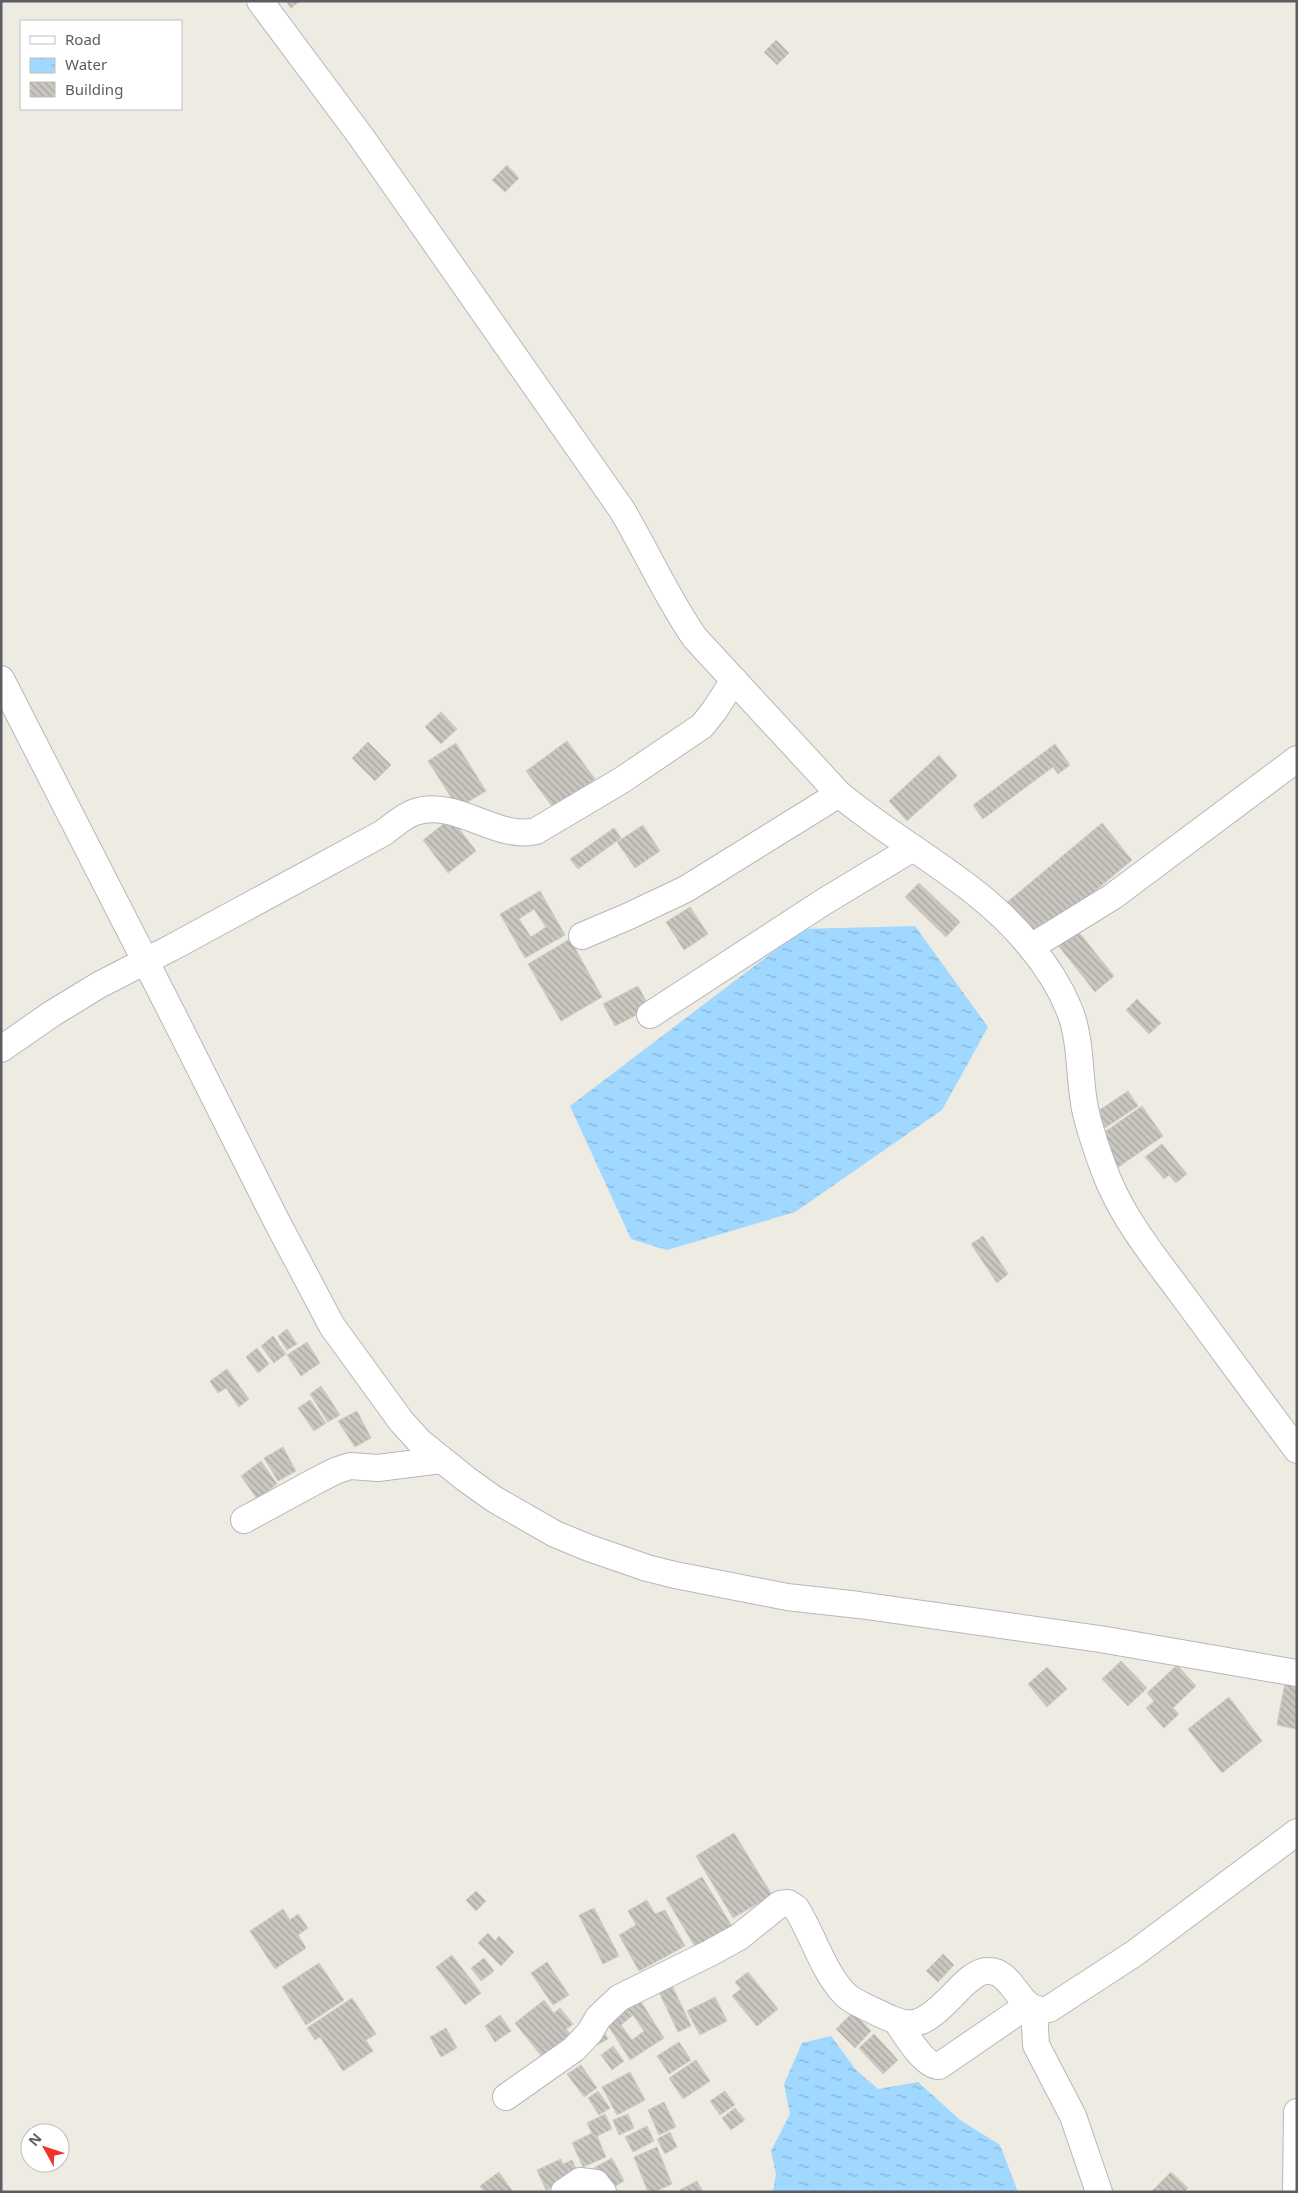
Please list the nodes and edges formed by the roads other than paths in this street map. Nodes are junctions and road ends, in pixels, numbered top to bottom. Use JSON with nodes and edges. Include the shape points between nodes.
{"nodes":[{"id":1,"x":260,"y":1,"type":"edge"},
{"id":2,"x":1,"y":679,"type":"edge"},
{"id":3,"x":734,"y":680,"type":"junction"},
{"id":4,"x":1297,"y":759,"type":"edge"},
{"id":5,"x":839,"y":794,"type":"junction"},
{"id":6,"x":913,"y":848,"type":"junction"},
{"id":7,"x":582,"y":936,"type":"dead end"},
{"id":8,"x":1031,"y":947,"type":"junction"},
{"id":9,"x":158,"y":955,"type":"junction"},
{"id":10,"x":650,"y":1015,"type":"dead end"},
{"id":11,"x":1,"y":1049,"type":"edge"},
{"id":12,"x":1297,"y":1450,"type":"edge"},
{"id":13,"x":442,"y":1460,"type":"junction"},
{"id":14,"x":244,"y":1520,"type":"dead end"},
{"id":15,"x":1297,"y":1673,"type":"edge"},
{"id":16,"x":1297,"y":1832,"type":"edge"},
{"id":17,"x":1031,"y":2007,"type":"junction"},
{"id":18,"x":897,"y":2022,"type":"junction"},
{"id":19,"x":506,"y":2098,"type":"dead end"},
{"id":20,"x":1297,"y":2112,"type":"edge"},
{"id":21,"x":564,"y":2192,"type":"edge"},
{"id":22,"x":603,"y":2192,"type":"edge"},
{"id":23,"x":1099,"y":2192,"type":"edge"},
{"id":24,"x":1296,"y":2192,"type":"edge"}],
"edges":[{"from":1,"to":3,"type":"street","via":[[362,138],[622,510],[679,615],[695,638]]},
{"from":2,"to":9,"type":"street"},
{"from":3,"to":5,"type":"street"},
{"from":3,"to":9,"type":"street","via":[[702,726],[622,780],[536,831],[516,833],[438,810],[416,812]]},
{"from":4,"to":8,"type":"street","via":[[1112,897]]},
{"from":5,"to":6,"type":"street"},
{"from":5,"to":7,"type":"street","via":[[686,888]]},
{"from":6,"to":8,"type":"street","via":[[1007,919]]},
{"from":6,"to":10,"type":"street"},
{"from":8,"to":12,"type":"street","via":[[1070,1011],[1084,1106],[1108,1181],[1120,1207]]},
{"from":9,"to":11,"type":"street","via":[[91,989]]},
{"from":9,"to":13,"type":"street","via":[[277,1222],[332,1326],[401,1421]]},
{"from":13,"to":14,"type":"street","via":[[378,1468],[350,1466]]},
{"from":13,"to":15,"type":"street","via":[[494,1499],[555,1534],[622,1560],[675,1575],[787,1597],[1100,1639]]},
{"from":16,"to":17,"type":"street","via":[[1135,1954],[1049,2009],[1041,2011]]},
{"from":17,"to":18,"type":"street","via":[[997,1972],[988,1970],[967,1982],[923,2022]]},
{"from":17,"to":18,"type":"street","via":[[939,2066],[926,2061]]},
{"from":17,"to":23,"type":"street","via":[[1036,2045],[1073,2116]]},
{"from":18,"to":19,"type":"street","via":[[847,1996],[832,1977],[796,1908],[788,1903],[780,1904],[739,1937],[619,1998],[598,2018],[574,2049]]},
{"from":20,"to":24,"type":"street"},
{"from":21,"to":22,"type":"street","via":[[580,2181],[596,2183]]}]}
